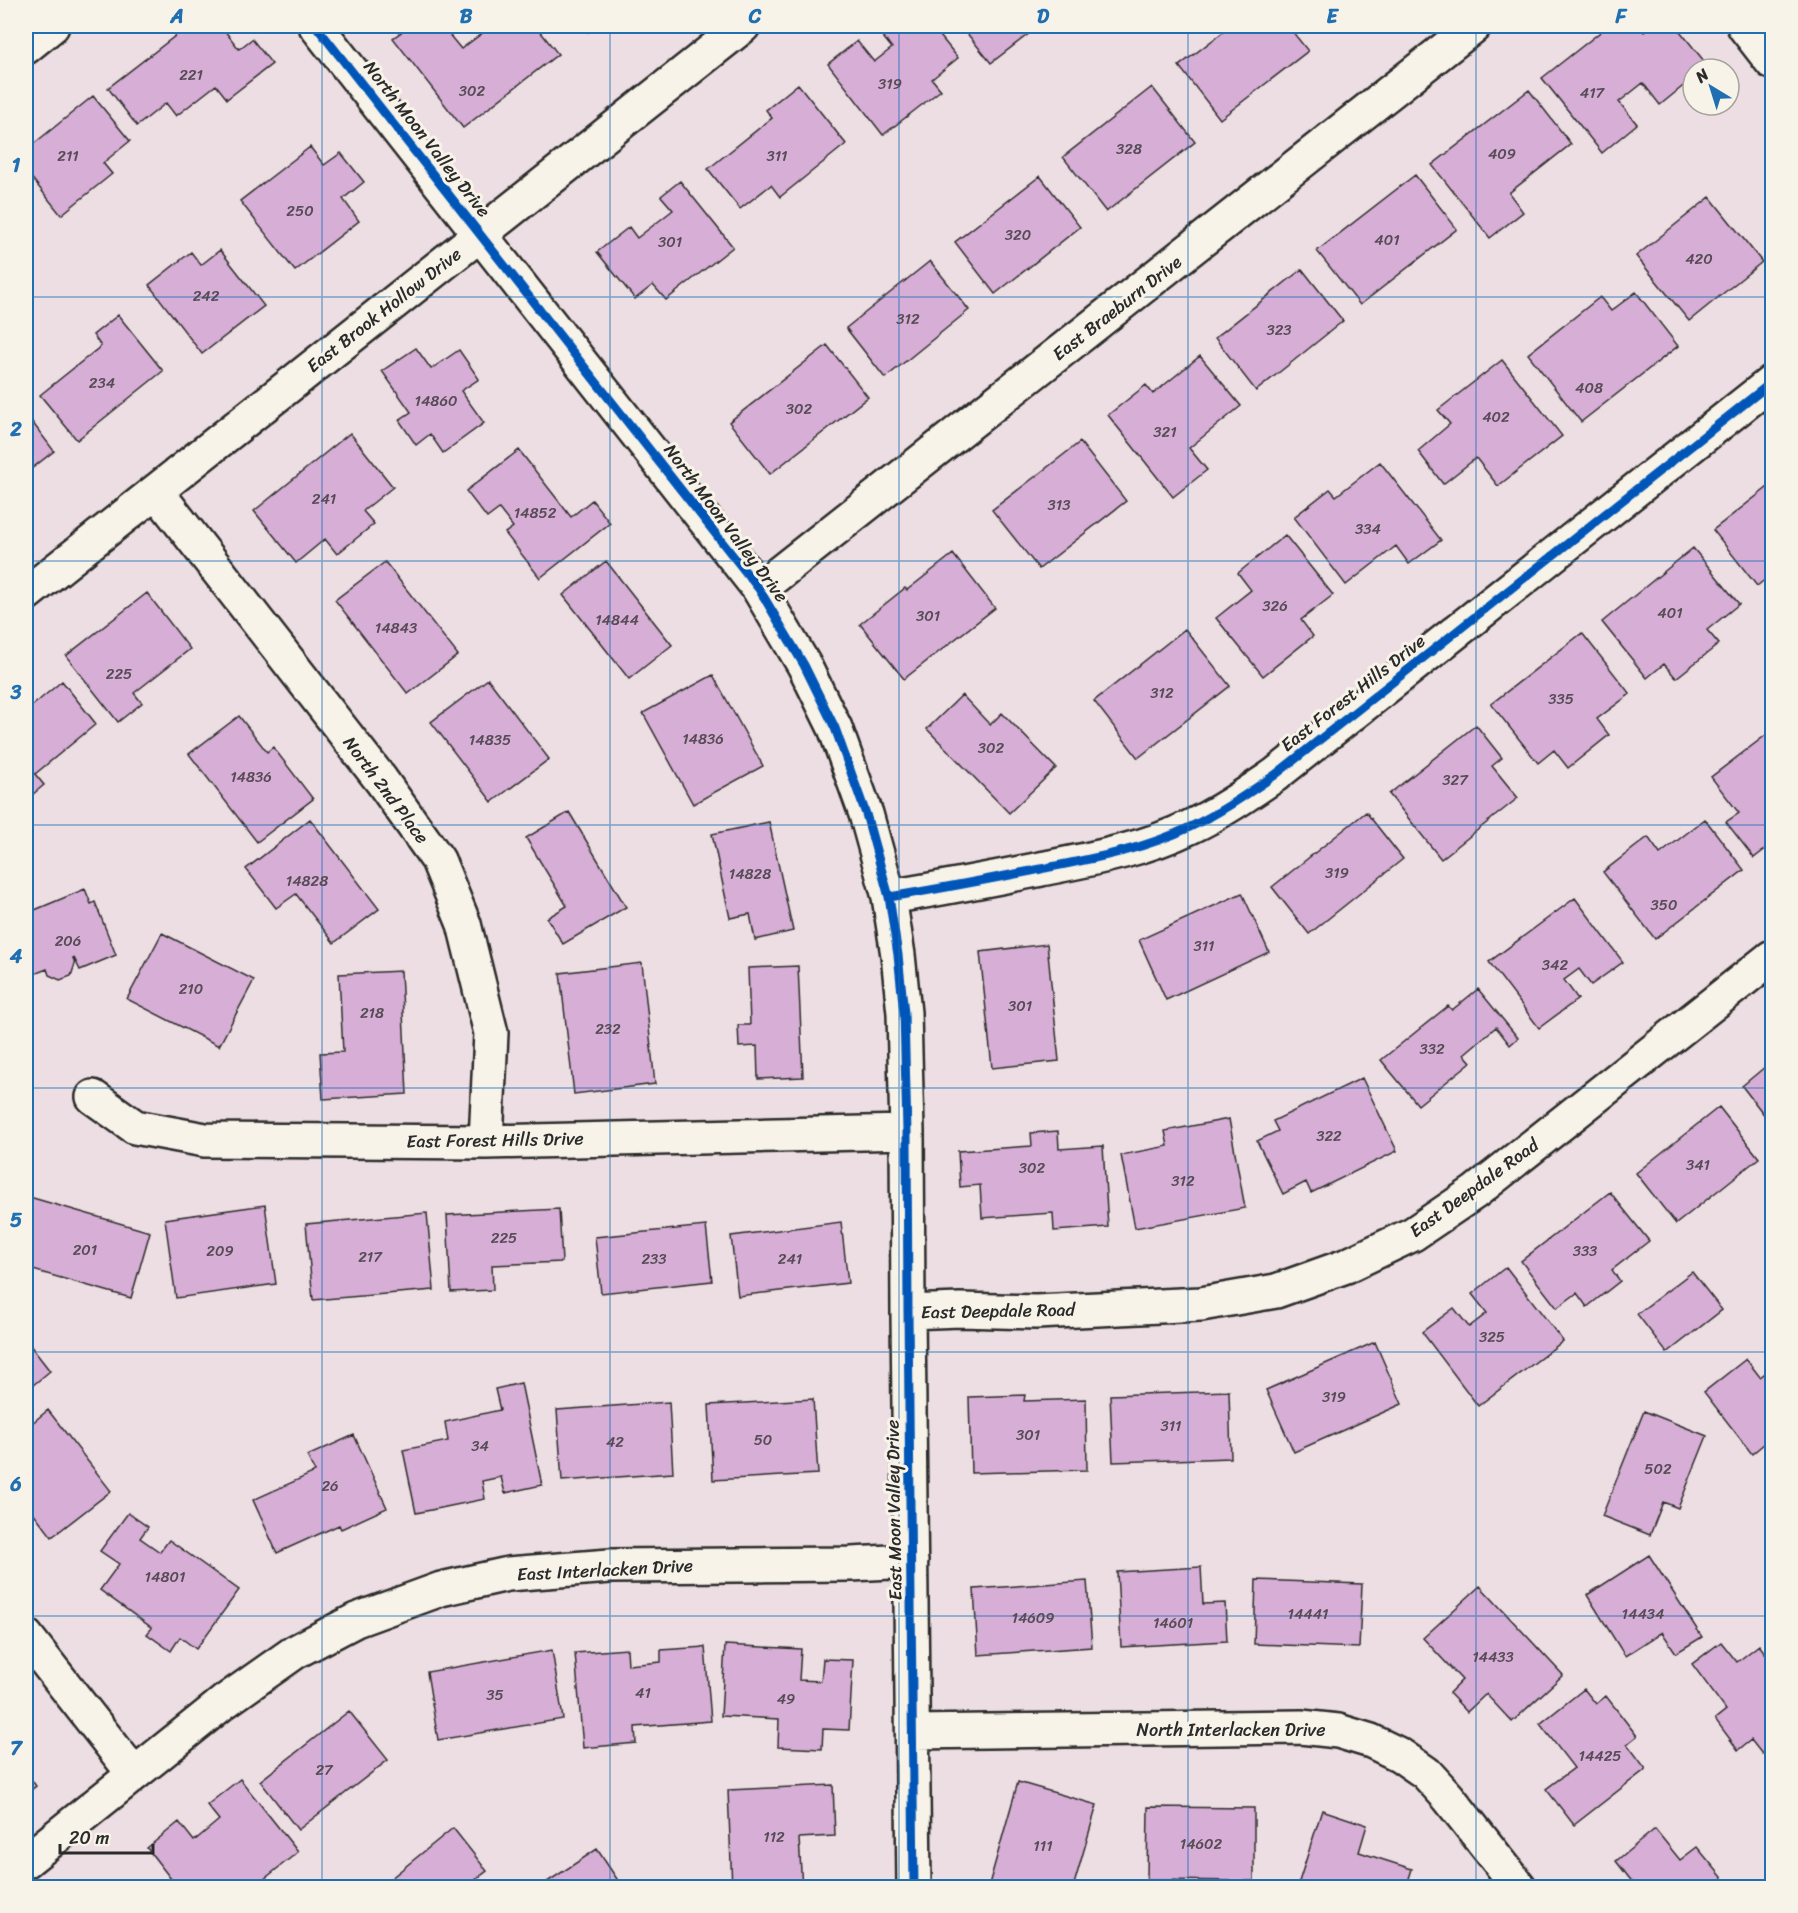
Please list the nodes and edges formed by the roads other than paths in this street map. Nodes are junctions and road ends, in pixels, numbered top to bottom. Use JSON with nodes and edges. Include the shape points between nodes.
{"nodes":[{"id":1,"x":52,"y":26,"type":"edge"},
{"id":2,"x":315,"y":26,"type":"edge"},
{"id":3,"x":743,"y":26,"type":"edge"},
{"id":4,"x":1474,"y":26,"type":"edge"},
{"id":5,"x":1744,"y":26,"type":"edge"},
{"id":6,"x":26,"y":47,"type":"edge"},
{"id":7,"x":1773,"y":62,"type":"edge"},
{"id":8,"x":481,"y":234,"type":"junction"},
{"id":9,"x":1773,"y":382,"type":"edge"},
{"id":10,"x":156,"y":491,"type":"junction"},
{"id":11,"x":759,"y":589,"type":"junction"},
{"id":12,"x":26,"y":594,"type":"edge"},
{"id":13,"x":889,"y":897,"type":"junction"},
{"id":14,"x":1773,"y":957,"type":"edge"},
{"id":15,"x":93,"y":1097,"type":"dead end"},
{"id":16,"x":907,"y":1132,"type":"junction"},
{"id":17,"x":486,"y":1142,"type":"junction"},
{"id":18,"x":908,"y":1312,"type":"junction"},
{"id":19,"x":911,"y":1561,"type":"junction"},
{"id":20,"x":26,"y":1636,"type":"edge"},
{"id":21,"x":913,"y":1732,"type":"junction"},
{"id":22,"x":134,"y":1774,"type":"junction"},
{"id":23,"x":26,"y":1861,"type":"edge"},
{"id":24,"x":914,"y":1887,"type":"edge"},
{"id":25,"x":1520,"y":1887,"type":"edge"}],
"edges":[{"from":1,"to":6,"type":"street"},
{"from":2,"to":8,"type":"street","name":"North Moon Valley Drive"},
{"from":3,"to":8,"type":"street","name":"East Brook Hollow Drive"},
{"from":4,"to":11,"type":"street","name":"East Braeburn Drive"},
{"from":5,"to":7,"type":"street"},
{"from":8,"to":10,"type":"street","name":"East Brook Hollow Drive"},
{"from":8,"to":11,"type":"street","name":"North Moon Valley Drive"},
{"from":9,"to":13,"type":"street","name":"East Forest Hills Drive","via":[[1232,805],[1189,828],[1142,846]]},
{"from":10,"to":12,"type":"street","name":"East Brook Hollow Drive"},
{"from":10,"to":17,"type":"street","name":"North 2nd Place","via":[[381,780],[438,860],[464,924],[491,1032]]},
{"from":11,"to":13,"type":"street","name":"North Moon Valley Drive","via":[[804,665],[835,728],[866,814]]},
{"from":13,"to":16,"type":"street","name":"North Moon Valley Drive","via":[[904,1013]]},
{"from":14,"to":18,"type":"street","name":"East Deepdale Road","via":[[1475,1192],[1413,1234],[1346,1266],[1276,1291],[1201,1305],[1036,1312]]},
{"from":15,"to":17,"type":"street","name":"East Forest Hills Drive","via":[[135,1127],[205,1140]]},
{"from":16,"to":17,"type":"street","name":"East Forest Hills Drive"},
{"from":16,"to":18,"type":"street","name":"East Moon Valley Drive"},
{"from":18,"to":19,"type":"street","name":"East Moon Valley Drive"},
{"from":19,"to":21,"type":"street","name":"East Moon Valley Drive"},
{"from":19,"to":22,"type":"street","name":"East Interlacken Drive","via":[[610,1566],[508,1574],[441,1589],[356,1620],[295,1652],[224,1702]]},
{"from":20,"to":22,"type":"street"},
{"from":21,"to":24,"type":"street","name":"East Moon Valley Drive"},
{"from":21,"to":25,"type":"street","name":"North Interlacken Drive","via":[[1301,1727],[1338,1731],[1371,1741],[1426,1773]]},
{"from":22,"to":23,"type":"street","name":"East Interlacken Drive"}]}
